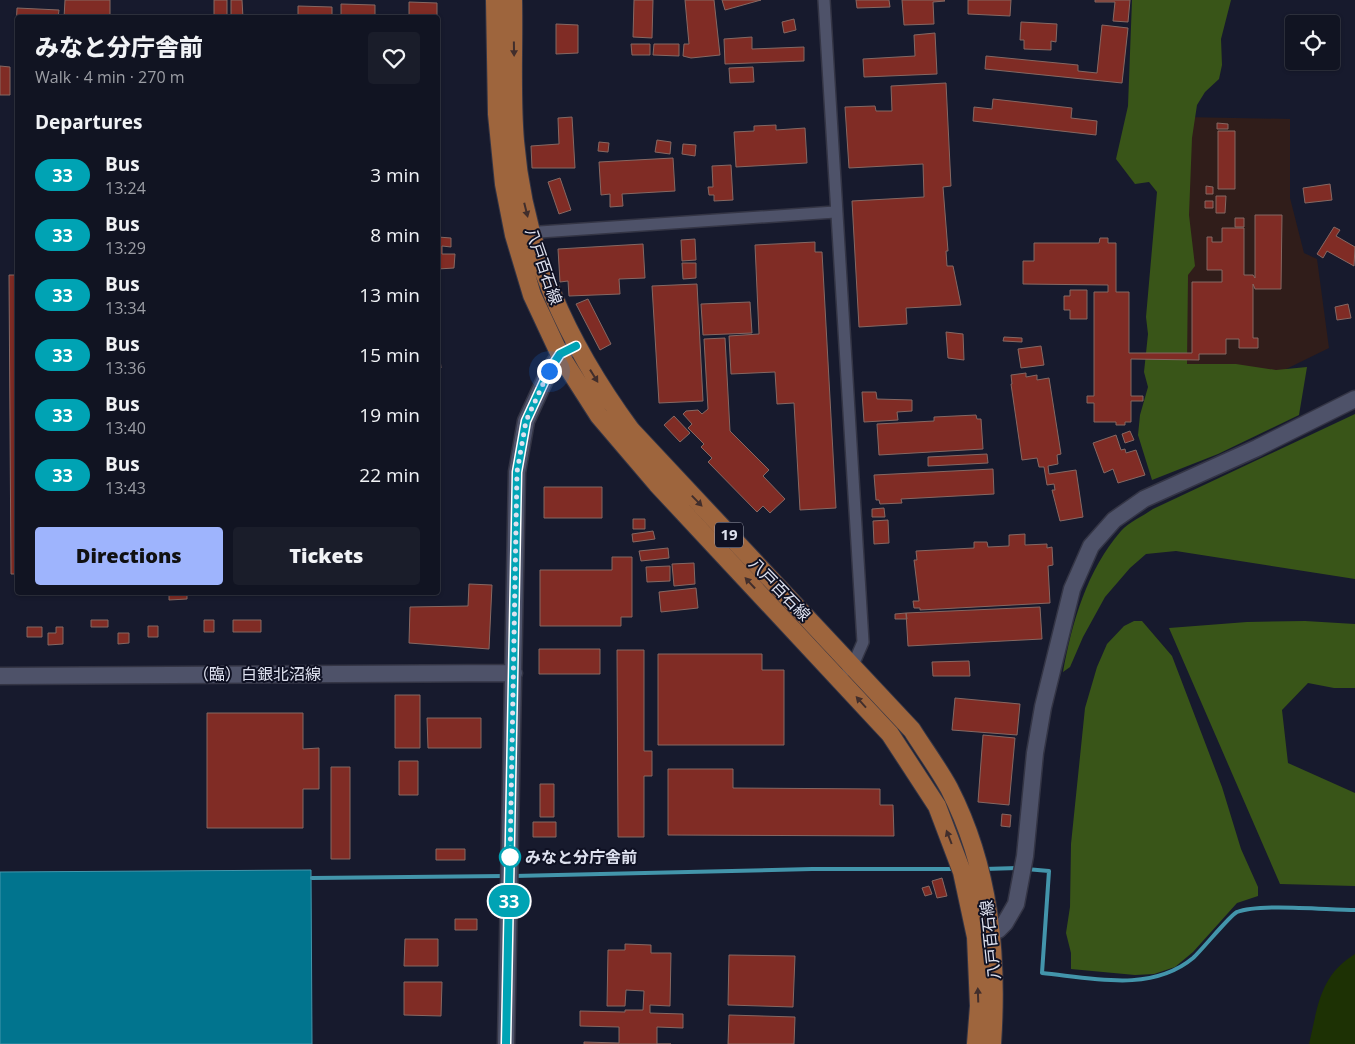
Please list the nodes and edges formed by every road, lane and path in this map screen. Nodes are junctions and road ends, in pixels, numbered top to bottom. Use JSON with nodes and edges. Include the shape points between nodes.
{"nodes":[{"id":1,"x":495,"y":0,"type":"edge"},
{"id":2,"x":513,"y":0,"type":"edge"},
{"id":3,"x":824,"y":0,"type":"edge"},
{"id":4,"x":835,"y":212,"type":"junction"},
{"id":5,"x":532,"y":232,"type":"junction"},
{"id":6,"x":514,"y":235,"type":"junction"},
{"id":7,"x":576,"y":346,"type":"junction"},
{"id":8,"x":560,"y":354,"type":"junction"},
{"id":9,"x":1355,"y":399,"type":"edge"},
{"id":10,"x":853,"y":665,"type":"junction"},
{"id":11,"x":514,"y":673,"type":"junction"},
{"id":12,"x":0,"y":676,"type":"edge"},
{"id":13,"x":839,"y":678,"type":"junction"},
{"id":14,"x":984,"y":935,"type":"junction"},
{"id":15,"x":506,"y":1044,"type":"edge"},
{"id":16,"x":976,"y":1044,"type":"edge"},
{"id":17,"x":992,"y":1044,"type":"edge"}],
"edges":[{"from":1,"to":6,"type":"main road","name":"八戸百石線","number":"19","via":[[497,114],[504,184]]},
{"from":2,"to":5,"type":"main road","name":"八戸百石線","number":"19","one_way":true,"via":[[515,141]]},
{"from":3,"to":4,"type":"street"},
{"from":4,"to":5,"type":"street"},
{"from":4,"to":10,"type":"street","via":[[862,616],[863,642]]},
{"from":5,"to":6,"type":"street"},
{"from":5,"to":7,"type":"main road","name":"八戸百石線","number":"19","via":[[550,290]]},
{"from":6,"to":8,"type":"main road","name":"八戸百石線","number":"19","via":[[532,295]]},
{"from":7,"to":8,"type":"street"},
{"from":7,"to":10,"type":"main road","name":"八戸百石線","number":"19","one_way":true,"via":[[631,430]]},
{"from":8,"to":11,"type":"street","via":[[526,421],[520,444]]},
{"from":13,"to":8,"type":"main road","name":"八戸百石線","number":"19","one_way":true,"via":[[624,448],[598,416]]},
{"from":9,"to":14,"type":"street","via":[[1144,499],[1114,520],[1091,546],[1072,589],[1043,707],[1016,904],[1005,923]]},
{"from":10,"to":13,"type":"street"},
{"from":10,"to":14,"type":"main road","name":"八戸百石線","number":"19","via":[[912,730],[948,788],[974,848],[988,903]]},
{"from":11,"to":12,"type":"street","name":"（臨）白銀北沼線"},
{"from":11,"to":15,"type":"street"},
{"from":14,"to":13,"type":"main road","name":"八戸百石線","number":"19","one_way":true,"via":[[938,806],[890,734]]},
{"from":16,"to":14,"type":"main road","name":"八戸百石線","number":"19","one_way":true},
{"from":14,"to":17,"type":"main road","name":"八戸百石線","number":"19","via":[[995,996]]}]}
